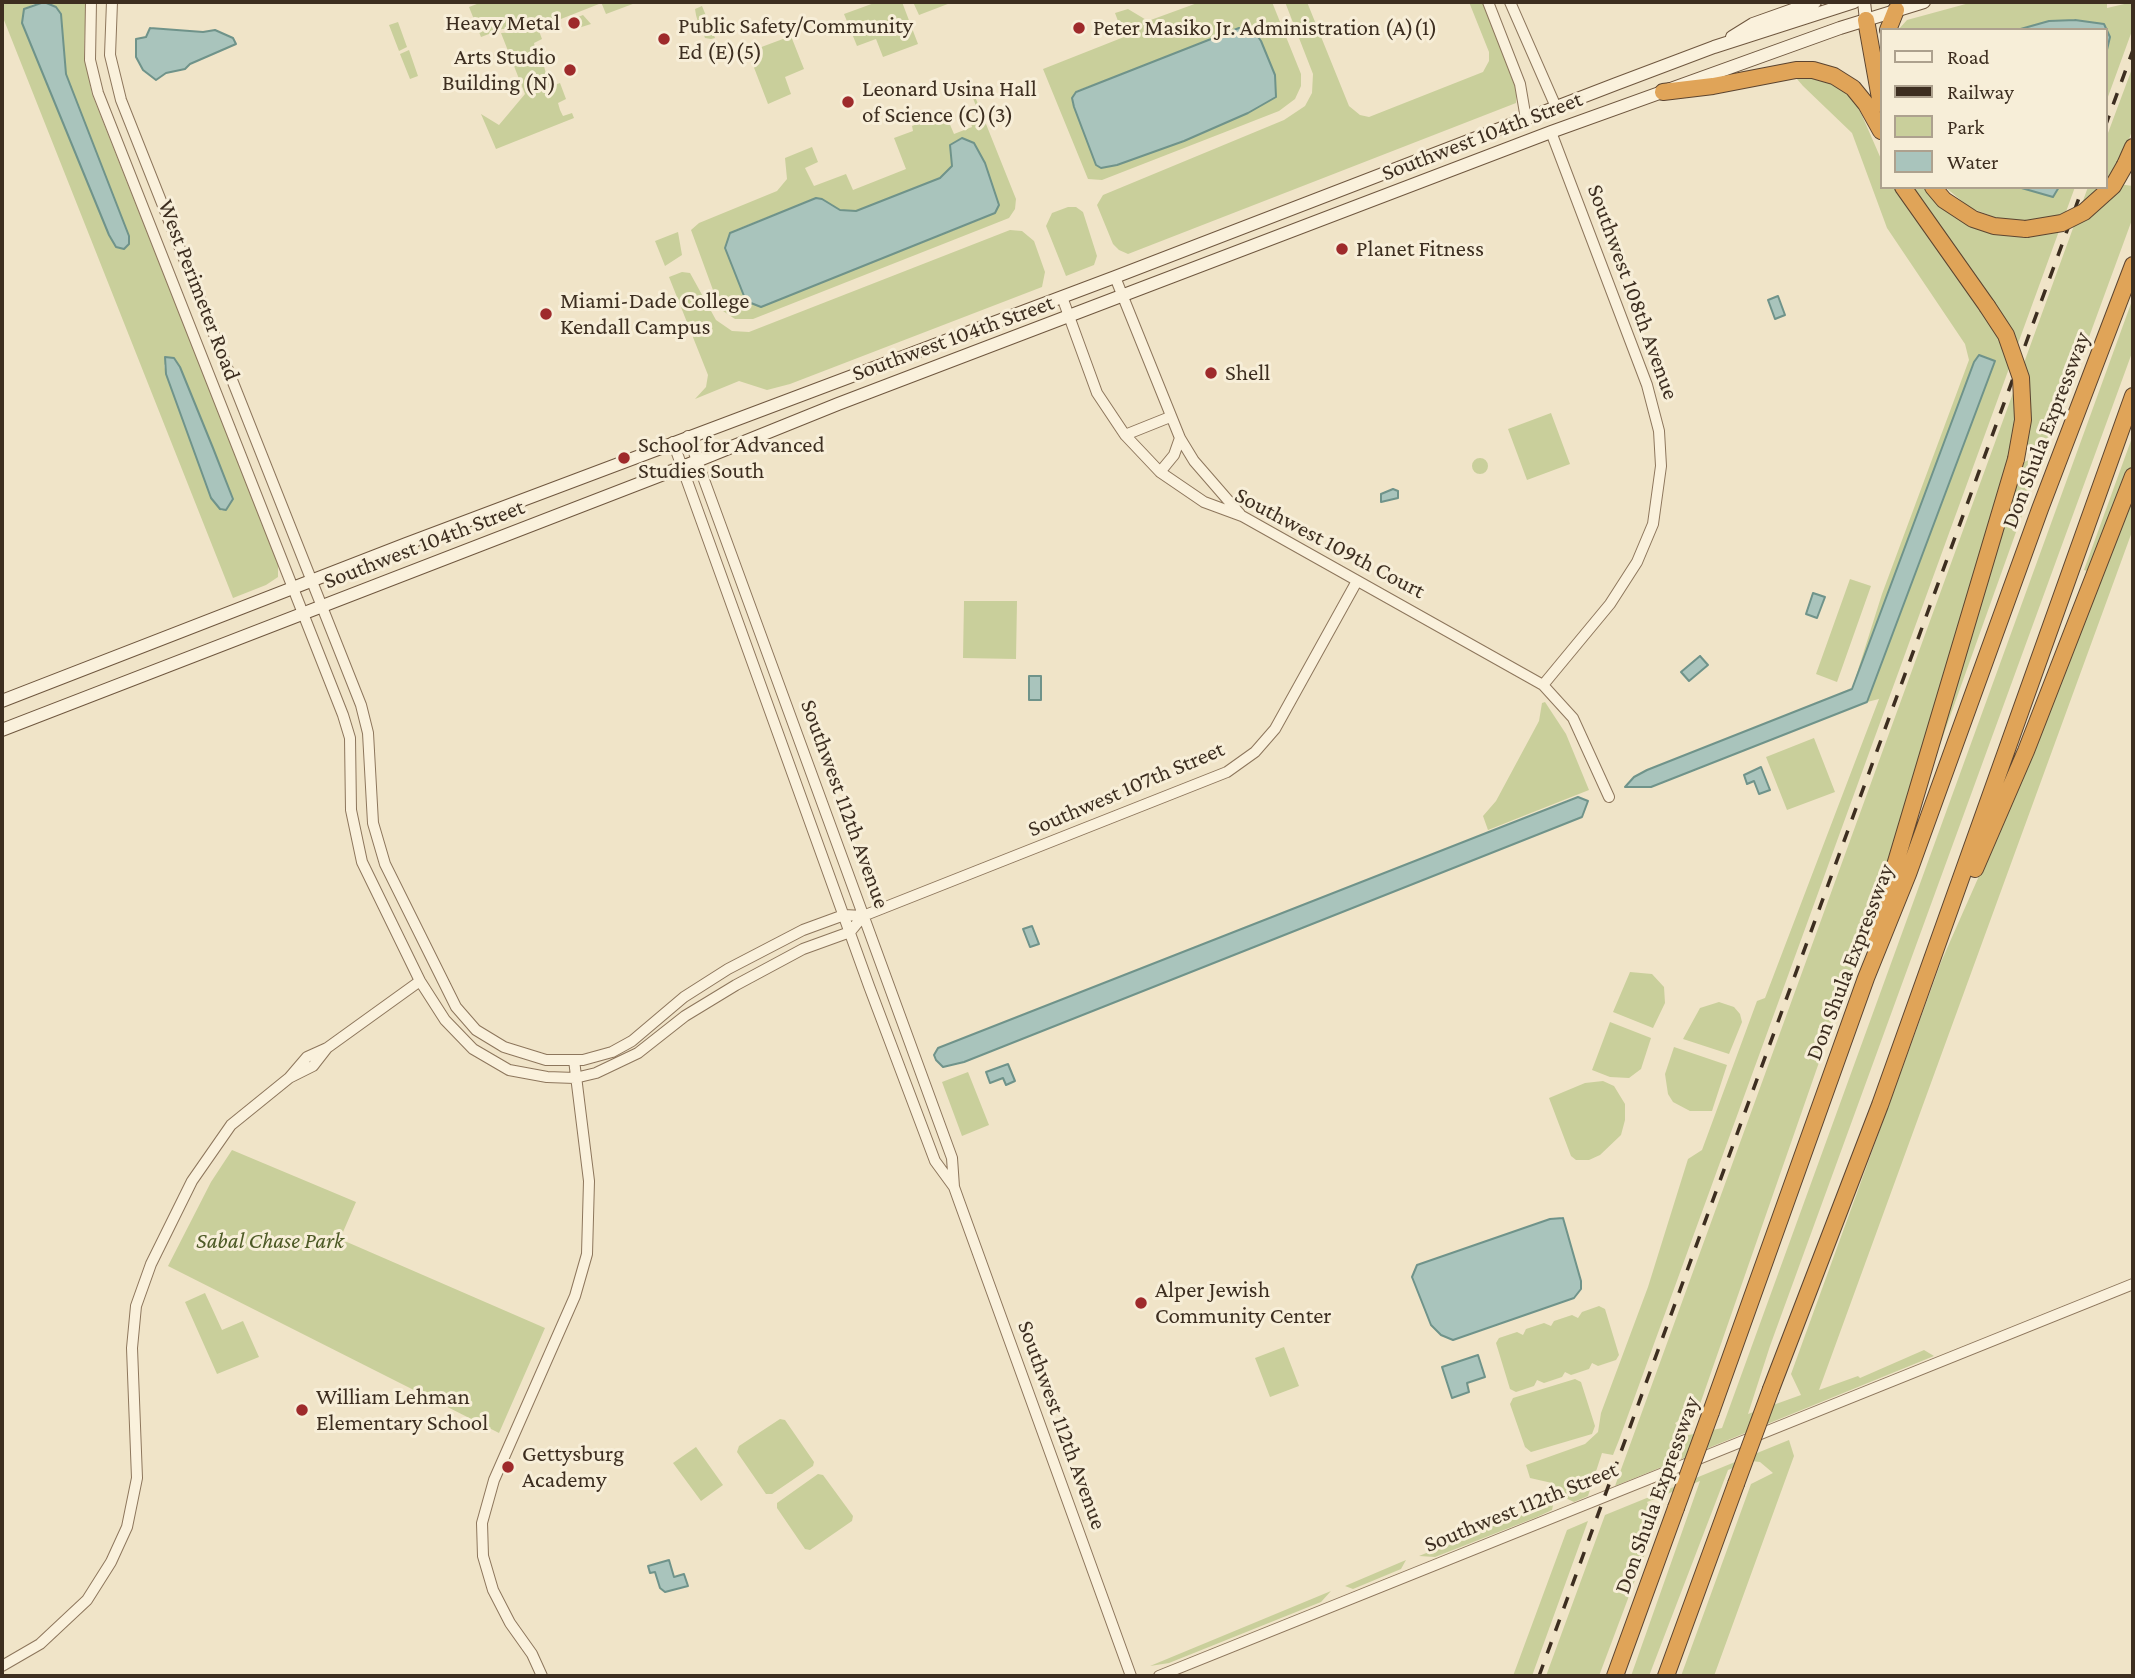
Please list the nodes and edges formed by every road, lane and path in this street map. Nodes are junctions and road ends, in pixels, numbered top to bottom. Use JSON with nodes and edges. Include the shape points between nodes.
{"nodes":[{"id":1,"x":91,"y":2,"type":"edge"},
{"id":2,"x":111,"y":2,"type":"edge"},
{"id":3,"x":1488,"y":2,"type":"edge"},
{"id":4,"x":1510,"y":2,"type":"edge"},
{"id":5,"x":1815,"y":2,"type":"edge"},
{"id":6,"x":1859,"y":2,"type":"edge"},
{"id":7,"x":1924,"y":2,"type":"edge"},
{"id":8,"x":1896,"y":10,"type":"junction"},
{"id":9,"x":1866,"y":20,"type":"junction"},
{"id":10,"x":1889,"y":28,"type":"edge"},
{"id":11,"x":1714,"y":47,"type":"junction"},
{"id":12,"x":1663,"y":92,"type":"junction"},
{"id":13,"x":1880,"y":98,"type":"edge"},
{"id":14,"x":1556,"y":107,"type":"junction"},
{"id":15,"x":1526,"y":119,"type":"junction"},
{"id":16,"x":1880,"y":129,"type":"edge"},
{"id":17,"x":1552,"y":132,"type":"junction"},
{"id":18,"x":2133,"y":147,"type":"edge"},
{"id":19,"x":1353,"y":185,"type":"junction"},
{"id":20,"x":1904,"y":189,"type":"edge"},
{"id":21,"x":1935,"y":189,"type":"edge"},
{"id":22,"x":1361,"y":205,"type":"junction"},
{"id":23,"x":2133,"y":265,"type":"edge"},
{"id":24,"x":1115,"y":277,"type":"junction"},
{"id":25,"x":1123,"y":296,"type":"junction"},
{"id":26,"x":1062,"y":297,"type":"junction"},
{"id":27,"x":1069,"y":317,"type":"junction"},
{"id":28,"x":854,"y":375,"type":"junction"},
{"id":29,"x":862,"y":395,"type":"junction"},
{"id":30,"x":2133,"y":396,"type":"edge"},
{"id":31,"x":1170,"y":417,"type":"junction"},
{"id":32,"x":1125,"y":435,"type":"junction"},
{"id":33,"x":688,"y":436,"type":"junction"},
{"id":34,"x":1180,"y":438,"type":"junction"},
{"id":35,"x":673,"y":442,"type":"junction"},
{"id":36,"x":698,"y":461,"type":"junction"},
{"id":37,"x":682,"y":467,"type":"junction"},
{"id":38,"x":1160,"y":472,"type":"junction"},
{"id":39,"x":2133,"y":476,"type":"edge"},
{"id":40,"x":1242,"y":516,"type":"junction"},
{"id":41,"x":312,"y":581,"type":"junction"},
{"id":42,"x":1357,"y":581,"type":"junction"},
{"id":43,"x":294,"y":588,"type":"junction"},
{"id":44,"x":322,"y":606,"type":"junction"},
{"id":45,"x":751,"y":608,"type":"junction"},
{"id":46,"x":304,"y":613,"type":"junction"},
{"id":47,"x":735,"y":613,"type":"junction"},
{"id":48,"x":1543,"y":685,"type":"junction"},
{"id":49,"x":2,"y":701,"type":"edge"},
{"id":50,"x":2,"y":730,"type":"edge"},
{"id":51,"x":806,"y":760,"type":"junction"},
{"id":52,"x":790,"y":765,"type":"junction"},
{"id":53,"x":1609,"y":797,"type":"dead end"},
{"id":54,"x":844,"y":915,"type":"junction"},
{"id":55,"x":863,"y":916,"type":"junction"},
{"id":56,"x":850,"y":932,"type":"junction"},
{"id":57,"x":1941,"y":937,"type":"junction"},
{"id":58,"x":1866,"y":978,"type":"junction"},
{"id":59,"x":420,"y":981,"type":"junction"},
{"id":60,"x":573,"y":1060,"type":"junction"},
{"id":61,"x":575,"y":1078,"type":"junction"},
{"id":62,"x":954,"y":1187,"type":"junction"},
{"id":63,"x":2133,"y":1284,"type":"edge"},
{"id":64,"x":2,"y":1665,"type":"edge"},
{"id":65,"x":542,"y":1676,"type":"edge"},
{"id":66,"x":1131,"y":1676,"type":"edge"},
{"id":67,"x":1159,"y":1676,"type":"edge"},
{"id":68,"x":1615,"y":1676,"type":"edge"},
{"id":69,"x":1666,"y":1676,"type":"edge"}],
"edges":[{"from":1,"to":43,"type":"street","name":"West Perimeter Road","via":[[90,60],[98,93]]},
{"from":2,"to":41,"type":"street","name":"West Perimeter Road","via":[[110,55],[121,100]]},
{"from":3,"to":15,"type":"street","via":[[1520,84]]},
{"from":4,"to":14,"type":"street"},
{"from":5,"to":11,"type":"main road","via":[[1753,24]]},
{"from":6,"to":9,"type":"main road"},
{"from":6,"to":11,"type":"main road","name":"Southwest 104th Street"},
{"from":7,"to":8,"type":"main road","name":"Southwest 104th Street"},
{"from":8,"to":9,"type":"main road","name":"Southwest 104th Street"},
{"from":8,"to":10,"type":"highway"},
{"from":9,"to":12,"type":"main road","name":"Southwest 104th Street"},
{"from":9,"to":13,"type":"highway"},
{"from":11,"to":14,"type":"main road","name":"Southwest 104th Street"},
{"from":12,"to":16,"type":"highway","via":[[1813,70],[1853,88]]},
{"from":12,"to":17,"type":"main road","name":"Southwest 104th Street"},
{"from":14,"to":15,"type":"main road","name":"Southwest 104th Street"},
{"from":15,"to":19,"type":"main road","name":"Southwest 104th Street"},
{"from":17,"to":22,"type":"main road","name":"Southwest 104th Street"},
{"from":17,"to":48,"type":"street","name":"Southwest 108th Avenue","via":[[1650,394],[1661,466],[1653,524],[1637,562],[1610,604]]},
{"from":18,"to":21,"type":"highway","bridge":true,"via":[[2113,186],[2089,209],[2062,223],[2026,229],[1987,225],[1967,216]]},
{"from":19,"to":22,"type":"main road"},
{"from":19,"to":24,"type":"main road","name":"Southwest 104th Street"},
{"from":20,"to":58,"type":"highway","bridge":true,"via":[[2007,335],[2021,378],[2023,420],[2017,459],[1878,919]]},
{"from":22,"to":25,"type":"main road","name":"Southwest 104th Street"},
{"from":23,"to":58,"type":"highway","name":"Don Shula Expressway"},
{"from":24,"to":25,"type":"street"},
{"from":24,"to":26,"type":"main road","name":"Southwest 104th Street"},
{"from":25,"to":27,"type":"main road","name":"Southwest 104th Street"},
{"from":25,"to":31,"type":"street"},
{"from":26,"to":27,"type":"street","name":"Southwest 109th Court"},
{"from":26,"to":28,"type":"main road","name":"Southwest 104th Street"},
{"from":27,"to":29,"type":"main road","name":"Southwest 104th Street"},
{"from":27,"to":32,"type":"street","name":"Southwest 109th Court","via":[[1097,393]]},
{"from":28,"to":29,"type":"main road"},
{"from":28,"to":33,"type":"main road","name":"Southwest 104th Street"},
{"from":29,"to":36,"type":"main road","name":"Southwest 104th Street"},
{"from":30,"to":57,"type":"highway"},
{"from":31,"to":32,"type":"street"},
{"from":31,"to":34,"type":"street"},
{"from":32,"to":38,"type":"street","name":"Southwest 109th Court"},
{"from":33,"to":35,"type":"main road","name":"Southwest 104th Street"},
{"from":33,"to":36,"type":"street","name":"Southwest 112th Avenue"},
{"from":34,"to":38,"type":"street"},
{"from":34,"to":40,"type":"street"},
{"from":35,"to":37,"type":"street","name":"Southwest 112th Avenue"},
{"from":35,"to":41,"type":"main road","name":"Southwest 104th Street"},
{"from":36,"to":37,"type":"main road","name":"Southwest 104th Street"},
{"from":36,"to":45,"type":"street","name":"Southwest 112th Avenue"},
{"from":37,"to":44,"type":"main road","name":"Southwest 104th Street"},
{"from":37,"to":47,"type":"street","name":"Southwest 112th Avenue"},
{"from":38,"to":40,"type":"street","name":"Southwest 109th Court","via":[[1204,502]]},
{"from":39,"to":57,"type":"highway","via":[[2026,751],[1961,902]]},
{"from":40,"to":42,"type":"street","name":"Southwest 109th Court"},
{"from":41,"to":43,"type":"main road","name":"Southwest 104th Street"},
{"from":41,"to":44,"type":"street","name":"West Perimeter Road"},
{"from":42,"to":48,"type":"street","name":"Southwest 109th Court"},
{"from":42,"to":55,"type":"street","name":"Southwest 107th Street","via":[[1278,725],[1242,763],[1197,786]]},
{"from":43,"to":46,"type":"street","name":"West Perimeter Road"},
{"from":43,"to":49,"type":"main road","name":"Southwest 104th Street"},
{"from":44,"to":46,"type":"main road","name":"Southwest 104th Street"},
{"from":44,"to":60,"type":"street","name":"Southwest 107th Street","via":[[366,721],[379,847],[441,980],[465,1019],[495,1043],[528,1056]]},
{"from":45,"to":47,"type":"street"},
{"from":45,"to":51,"type":"street","name":"Southwest 112th Avenue"},
{"from":46,"to":50,"type":"main road","name":"Southwest 104th Street"},
{"from":46,"to":59,"type":"street","name":"West Perimeter Road","via":[[350,738],[350,800],[357,848]]},
{"from":47,"to":52,"type":"street","name":"Southwest 112th Avenue"},
{"from":48,"to":53,"type":"street","name":"Southwest 109th Court","via":[[1573,718]]},
{"from":51,"to":52,"type":"street"},
{"from":51,"to":55,"type":"street","name":"Southwest 112th Avenue"},
{"from":52,"to":54,"type":"street","name":"Southwest 112th Avenue"},
{"from":54,"to":55,"type":"street","name":"Southwest 107th Street"},
{"from":54,"to":56,"type":"street","name":"Southwest 112th Avenue"},
{"from":54,"to":60,"type":"street","name":"Southwest 107th Street","via":[[728,969],[676,1002],[626,1045]]},
{"from":55,"to":56,"type":"street","name":"Southwest 107th Street"},
{"from":55,"to":62,"type":"street","name":"Southwest 112th Avenue","via":[[952,1157]]},
{"from":56,"to":61,"type":"street","name":"Southwest 107th Street","via":[[792,955],[706,1002],[625,1061]]},
{"from":56,"to":62,"type":"street","name":"Southwest 112th Avenue","via":[[935,1161]]},
{"from":57,"to":69,"type":"highway","bridge":true},
{"from":58,"to":68,"type":"highway","name":"Don Shula Expressway","bridge":true},
{"from":59,"to":61,"type":"street","name":"West Perimeter Road","via":[[445,1020],[485,1058],[520,1074]]},
{"from":59,"to":64,"type":"street","via":[[299,1063],[289,1078],[231,1125],[209,1154],[171,1224],[136,1306],[132,1348],[137,1478],[120,1544],[93,1592],[77,1609],[40,1644]]},
{"from":60,"to":61,"type":"street"},
{"from":61,"to":65,"type":"street","via":[[589,1181],[585,1262],[570,1308],[494,1480],[482,1523],[483,1556],[493,1590]]},
{"from":62,"to":66,"type":"street","name":"Southwest 112th Avenue"},
{"from":63,"to":67,"type":"street","name":"Southwest 112th Street"}]}
